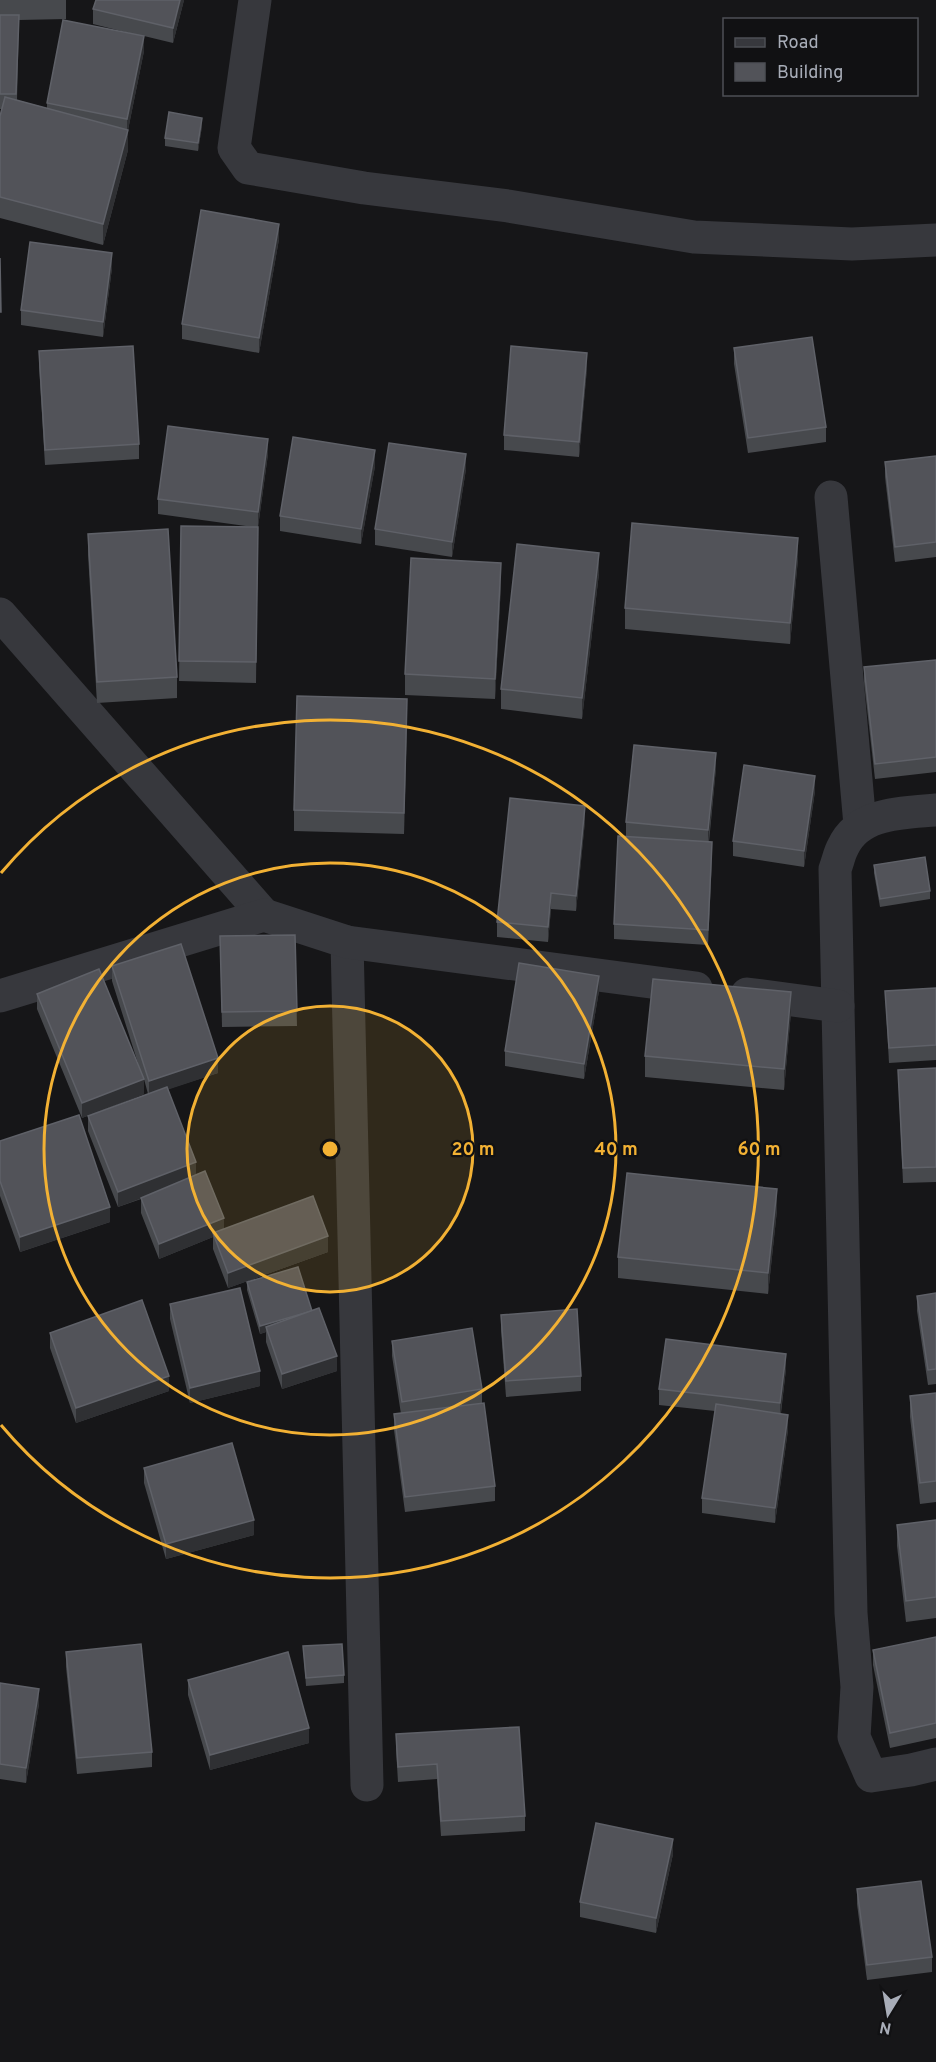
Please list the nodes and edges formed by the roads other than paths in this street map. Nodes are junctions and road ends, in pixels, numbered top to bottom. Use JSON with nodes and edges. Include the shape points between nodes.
{"nodes":[{"id":1,"x":255,"y":0,"type":"edge"},
{"id":2,"x":936,"y":240,"type":"edge"},
{"id":3,"x":831,"y":497,"type":"dead end"},
{"id":4,"x":0,"y":614,"type":"edge"},
{"id":5,"x":936,"y":810,"type":"edge"},
{"id":6,"x":860,"y":825,"type":"junction"},
{"id":7,"x":264,"y":915,"type":"junction"},
{"id":8,"x":347,"y":942,"type":"junction"},
{"id":9,"x":0,"y":996,"type":"edge"},
{"id":10,"x":838,"y":1006,"type":"junction"},
{"id":11,"x":936,"y":1764,"type":"edge"},
{"id":12,"x":367,"y":1785,"type":"dead end"}],
"edges":[{"from":1,"to":2,"type":"street","via":[[234,148],[248,168],[694,237],[852,244]]},
{"from":3,"to":6,"type":"street"},
{"from":4,"to":7,"type":"street"},
{"from":5,"to":6,"type":"street","via":[[892,814]]},
{"from":6,"to":10,"type":"street","via":[[843,845],[835,870]]},
{"from":7,"to":8,"type":"street"},
{"from":7,"to":9,"type":"street"},
{"from":8,"to":10,"type":"street"},
{"from":8,"to":12,"type":"street"},
{"from":10,"to":11,"type":"street","via":[[851,1613],[857,1687],[854,1737],[871,1776]]}]}
